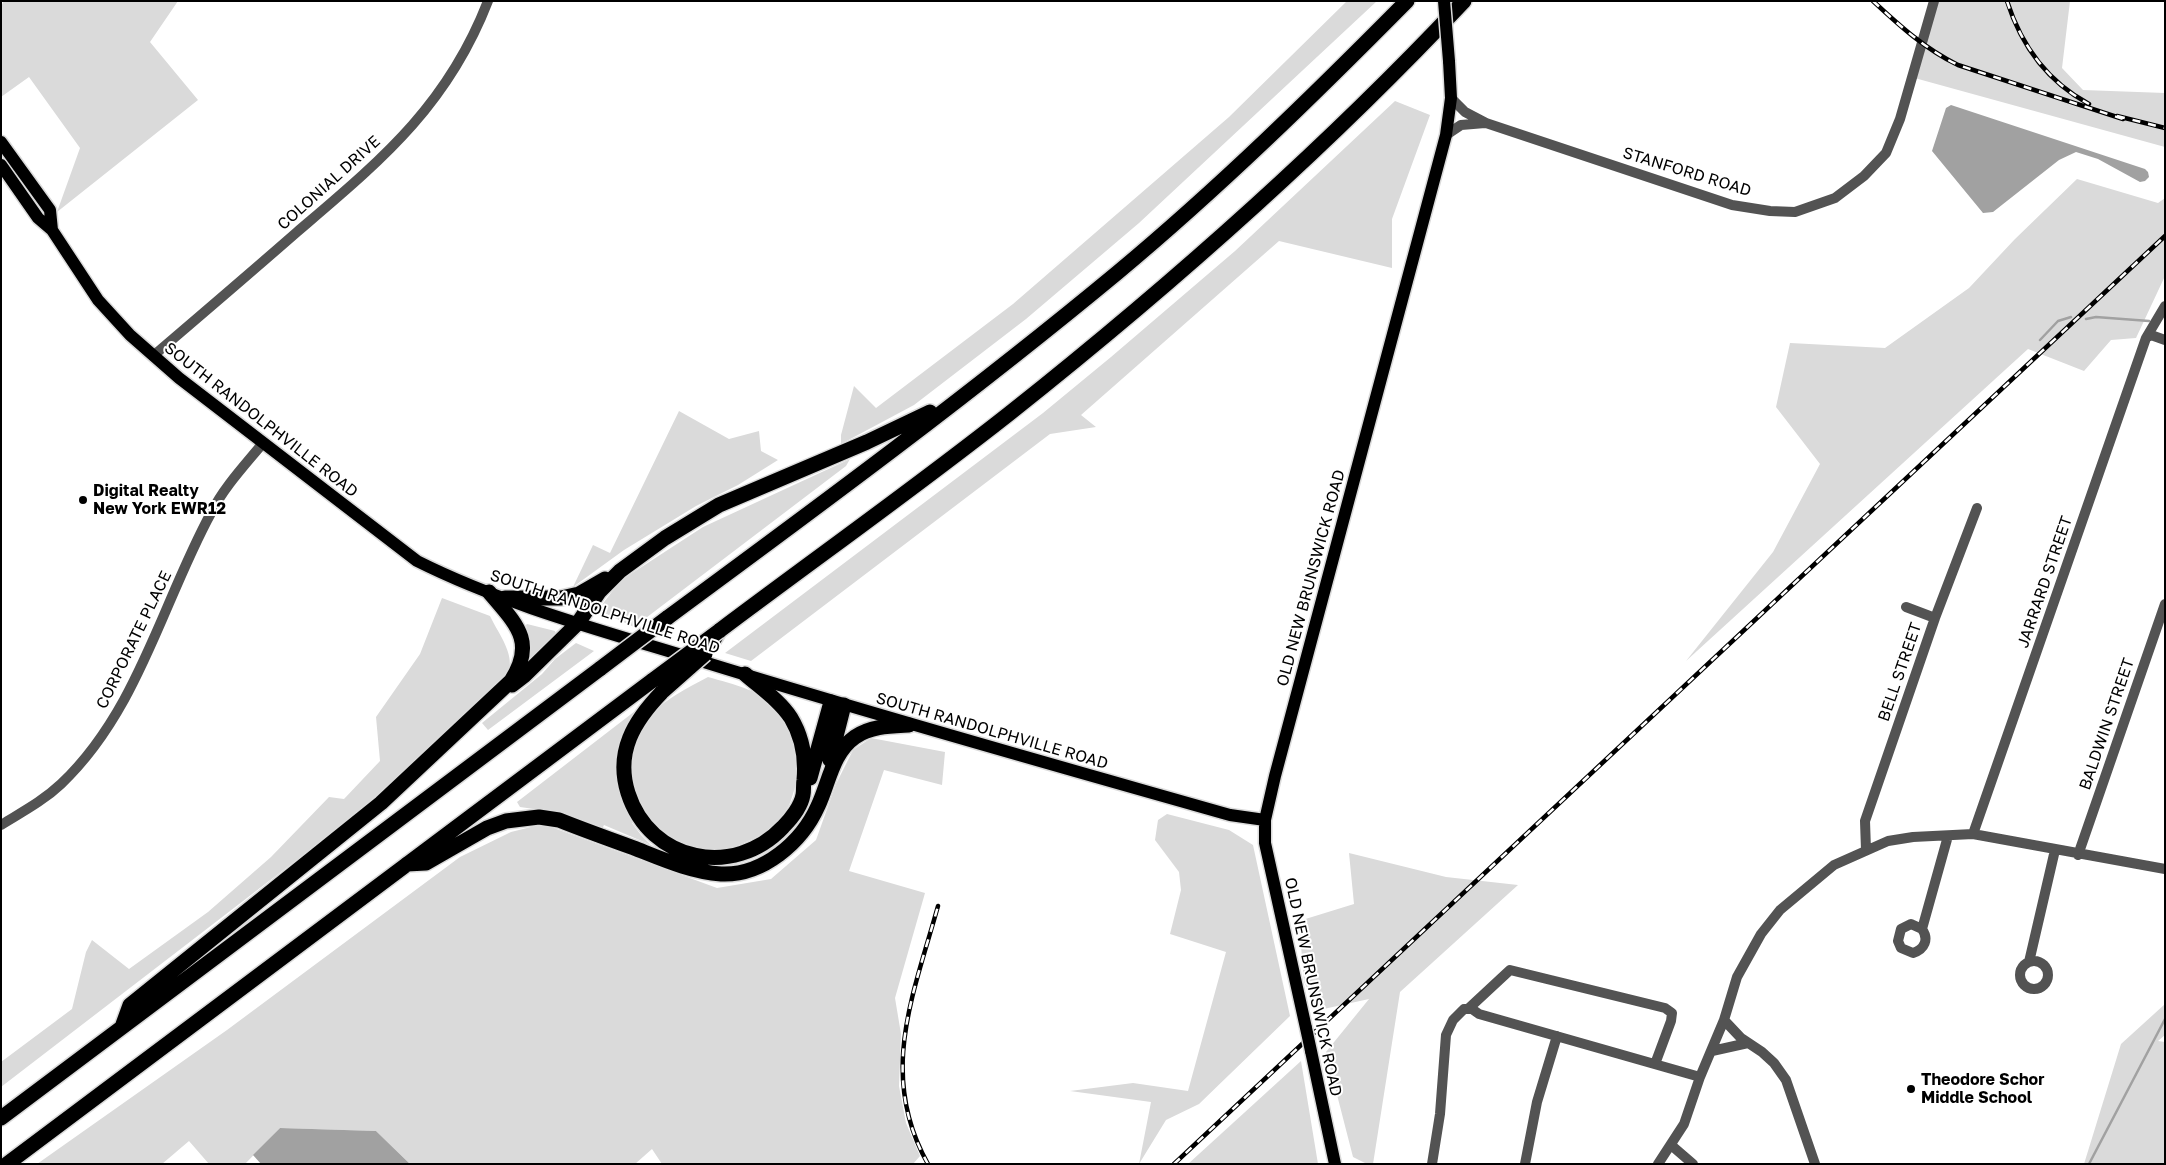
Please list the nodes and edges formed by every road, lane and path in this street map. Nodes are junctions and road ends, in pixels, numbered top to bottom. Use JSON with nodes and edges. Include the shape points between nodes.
{"nodes":[{"id":1,"x":488,"y":1,"type":"edge"},
{"id":2,"x":1407,"y":1,"type":"edge"},
{"id":3,"x":1444,"y":1,"type":"edge"},
{"id":4,"x":1464,"y":1,"type":"edge"},
{"id":5,"x":1934,"y":1,"type":"edge"},
{"id":6,"x":1451,"y":98,"type":"junction"},
{"id":7,"x":1486,"y":123,"type":"junction"},
{"id":8,"x":1446,"y":135,"type":"junction"},
{"id":9,"x":1,"y":142,"type":"edge"},
{"id":10,"x":1,"y":165,"type":"edge"},
{"id":11,"x":52,"y":230,"type":"junction"},
{"id":12,"x":2165,"y":306,"type":"edge"},
{"id":13,"x":2146,"y":338,"type":"junction"},
{"id":14,"x":2165,"y":340,"type":"edge"},
{"id":15,"x":153,"y":356,"type":"junction"},
{"id":16,"x":960,"y":398,"type":"junction"},
{"id":17,"x":264,"y":443,"type":"junction"},
{"id":18,"x":1977,"y":508,"type":"dead end"},
{"id":19,"x":620,"y":571,"type":"junction"},
{"id":20,"x":489,"y":592,"type":"junction"},
{"id":21,"x":505,"y":598,"type":"junction"},
{"id":22,"x":2165,"y":604,"type":"edge"},
{"id":23,"x":1906,"y":607,"type":"dead end"},
{"id":24,"x":1935,"y":618,"type":"junction"},
{"id":25,"x":578,"y":623,"type":"junction"},
{"id":26,"x":745,"y":674,"type":"junction"},
{"id":27,"x":658,"y":686,"type":"junction"},
{"id":28,"x":497,"y":696,"type":"junction"},
{"id":29,"x":838,"y":704,"type":"junction"},
{"id":30,"x":909,"y":725,"type":"junction"},
{"id":31,"x":831,"y":769,"type":"junction"},
{"id":32,"x":803,"y":796,"type":"junction"},
{"id":33,"x":1265,"y":820,"type":"junction"},
{"id":34,"x":1,"y":825,"type":"edge"},
{"id":35,"x":1973,"y":834,"type":"junction"},
{"id":36,"x":1948,"y":836,"type":"junction"},
{"id":37,"x":1866,"y":850,"type":"junction"},
{"id":38,"x":2055,"y":850,"type":"junction"},
{"id":39,"x":2078,"y":854,"type":"junction"},
{"id":40,"x":407,"y":864,"type":"junction"},
{"id":41,"x":2165,"y":870,"type":"edge"},
{"id":42,"x":1922,"y":929,"type":"dead end"},
{"id":43,"x":2030,"y":962,"type":"dead end"},
{"id":44,"x":1468,"y":1009,"type":"junction"},
{"id":45,"x":1724,"y":1020,"type":"junction"},
{"id":46,"x":122,"y":1027,"type":"junction"},
{"id":47,"x":1557,"y":1036,"type":"junction"},
{"id":48,"x":1748,"y":1043,"type":"junction"},
{"id":49,"x":1712,"y":1051,"type":"junction"},
{"id":50,"x":1655,"y":1064,"type":"junction"},
{"id":51,"x":1700,"y":1077,"type":"junction"},
{"id":52,"x":1,"y":1118,"type":"edge"},
{"id":53,"x":1671,"y":1146,"type":"junction"},
{"id":54,"x":7,"y":1164,"type":"edge"},
{"id":55,"x":1335,"y":1164,"type":"edge"},
{"id":56,"x":1432,"y":1164,"type":"edge"},
{"id":57,"x":1525,"y":1164,"type":"edge"},
{"id":58,"x":1658,"y":1164,"type":"edge"},
{"id":59,"x":1693,"y":1164,"type":"edge"},
{"id":60,"x":1815,"y":1164,"type":"edge"}],
"edges":[{"from":1,"to":15,"type":"street","name":"COLONIAL DRIVE","via":[[447,82],[408,131],[373,166]]},
{"from":2,"to":16,"type":"highway","via":[[1302,106],[1158,237]]},
{"from":3,"to":6,"type":"main road","name":"OLD NEW BRUNSWICK ROAD","bridge":true},
{"from":4,"to":27,"type":"highway","bridge":true,"via":[[1313,152],[1130,316],[1008,415],[719,631]]},
{"from":5,"to":7,"type":"street","name":"STANFORD ROAD","via":[[1900,119],[1886,153],[1864,176],[1835,198],[1795,212],[1732,205]]},
{"from":6,"to":7,"type":"street","name":"STANFORD ROAD","via":[[1465,112]]},
{"from":6,"to":8,"type":"main road","name":"OLD NEW BRUNSWICK ROAD"},
{"from":7,"to":8,"type":"street","name":"STANFORD ROAD","via":[[1461,125]]},
{"from":8,"to":33,"type":"main road","name":"OLD NEW BRUNSWICK ROAD"},
{"from":9,"to":11,"type":"main road","name":"SOUTH RANDOLPHVILLE ROAD","via":[[50,210]]},
{"from":10,"to":11,"type":"main road","name":"SOUTH RANDOLPHVILLE ROAD","via":[[38,218]]},
{"from":11,"to":15,"type":"main road","name":"SOUTH RANDOLPHVILLE ROAD","via":[[98,300]]},
{"from":12,"to":13,"type":"street","name":"JARRARD STREET"},
{"from":13,"to":14,"type":"street","via":[[2151,335]]},
{"from":13,"to":35,"type":"street","name":"JARRARD STREET"},
{"from":15,"to":17,"type":"main road","name":"SOUTH RANDOLPHVILLE ROAD"},
{"from":16,"to":19,"type":"highway","via":[[719,505]]},
{"from":16,"to":46,"type":"highway","bridge":true},
{"from":17,"to":20,"type":"main road","name":"SOUTH RANDOLPHVILLE ROAD","via":[[410,557]]},
{"from":17,"to":34,"type":"street","name":"CORPORATE PLACE","via":[[212,511],[114,718],[90,752],[61,784]]},
{"from":18,"to":24,"type":"street","name":"BELL STREET"},
{"from":19,"to":21,"type":"highway","via":[[579,594],[561,598]]},
{"from":19,"to":25,"type":"highway","via":[[599,592]]},
{"from":20,"to":21,"type":"main road","name":"SOUTH RANDOLPHVILLE ROAD"},
{"from":20,"to":28,"type":"highway","via":[[519,628],[523,649],[518,670]]},
{"from":21,"to":25,"type":"main road","name":"SOUTH RANDOLPHVILLE ROAD"},
{"from":22,"to":39,"type":"street","name":"BALDWIN STREET"},
{"from":23,"to":24,"type":"street"},
{"from":24,"to":37,"type":"street","name":"BELL STREET","via":[[1865,821]]},
{"from":25,"to":26,"type":"main road","name":"SOUTH RANDOLPHVILLE ROAD"},
{"from":25,"to":28,"type":"highway","via":[[525,675]]},
{"from":26,"to":29,"type":"main road","name":"SOUTH RANDOLPHVILLE ROAD"},
{"from":26,"to":32,"type":"highway","via":[[791,718],[804,752]]},
{"from":27,"to":32,"type":"highway","via":[[636,722],[624,752],[629,796],[641,820],[655,836],[672,847],[698,856],[722,858],[747,852],[776,835]]},
{"from":27,"to":40,"type":"highway"},
{"from":28,"to":46,"type":"highway","via":[[358,824],[130,1005]]},
{"from":29,"to":30,"type":"main road","name":"SOUTH RANDOLPHVILLE ROAD"},
{"from":29,"to":31,"type":"highway"},
{"from":29,"to":32,"type":"highway"},
{"from":30,"to":31,"type":"highway","via":[[879,727],[858,736],[844,747]]},
{"from":30,"to":33,"type":"main road","name":"SOUTH RANDOLPHVILLE ROAD","via":[[1230,815]]},
{"from":31,"to":40,"type":"highway","via":[[818,806],[800,835],[775,858],[738,872],[722,874],[681,866],[559,820],[540,816],[506,821],[487,828],[426,863]]},
{"from":33,"to":55,"type":"main road","name":"OLD NEW BRUNSWICK ROAD","bridge":true,"via":[[1267,854]]},
{"from":35,"to":36,"type":"street"},
{"from":35,"to":38,"type":"street"},
{"from":36,"to":37,"type":"street","via":[[1888,841]]},
{"from":36,"to":42,"type":"street"},
{"from":37,"to":45,"type":"street","via":[[1834,865],[1780,910],[1761,934],[1737,977]]},
{"from":38,"to":39,"type":"street"},
{"from":38,"to":43,"type":"street"},
{"from":39,"to":41,"type":"street"},
{"from":40,"to":54,"type":"highway"},
{"from":44,"to":47,"type":"street"},
{"from":44,"to":50,"type":"street","via":[[1510,970],[1665,1008],[1672,1014],[1671,1021]]},
{"from":44,"to":56,"type":"street","via":[[1452,1020],[1446,1035],[1440,1114]]},
{"from":45,"to":48,"type":"street"},
{"from":45,"to":49,"type":"street"},
{"from":46,"to":52,"type":"highway"},
{"from":47,"to":50,"type":"street"},
{"from":47,"to":57,"type":"street","via":[[1537,1102]]},
{"from":48,"to":49,"type":"street"},
{"from":48,"to":60,"type":"street","via":[[1774,1063],[1786,1080]]},
{"from":49,"to":51,"type":"street"},
{"from":50,"to":51,"type":"street"},
{"from":51,"to":53,"type":"street","via":[[1684,1124]]},
{"from":53,"to":58,"type":"street"},
{"from":53,"to":59,"type":"street"}]}
